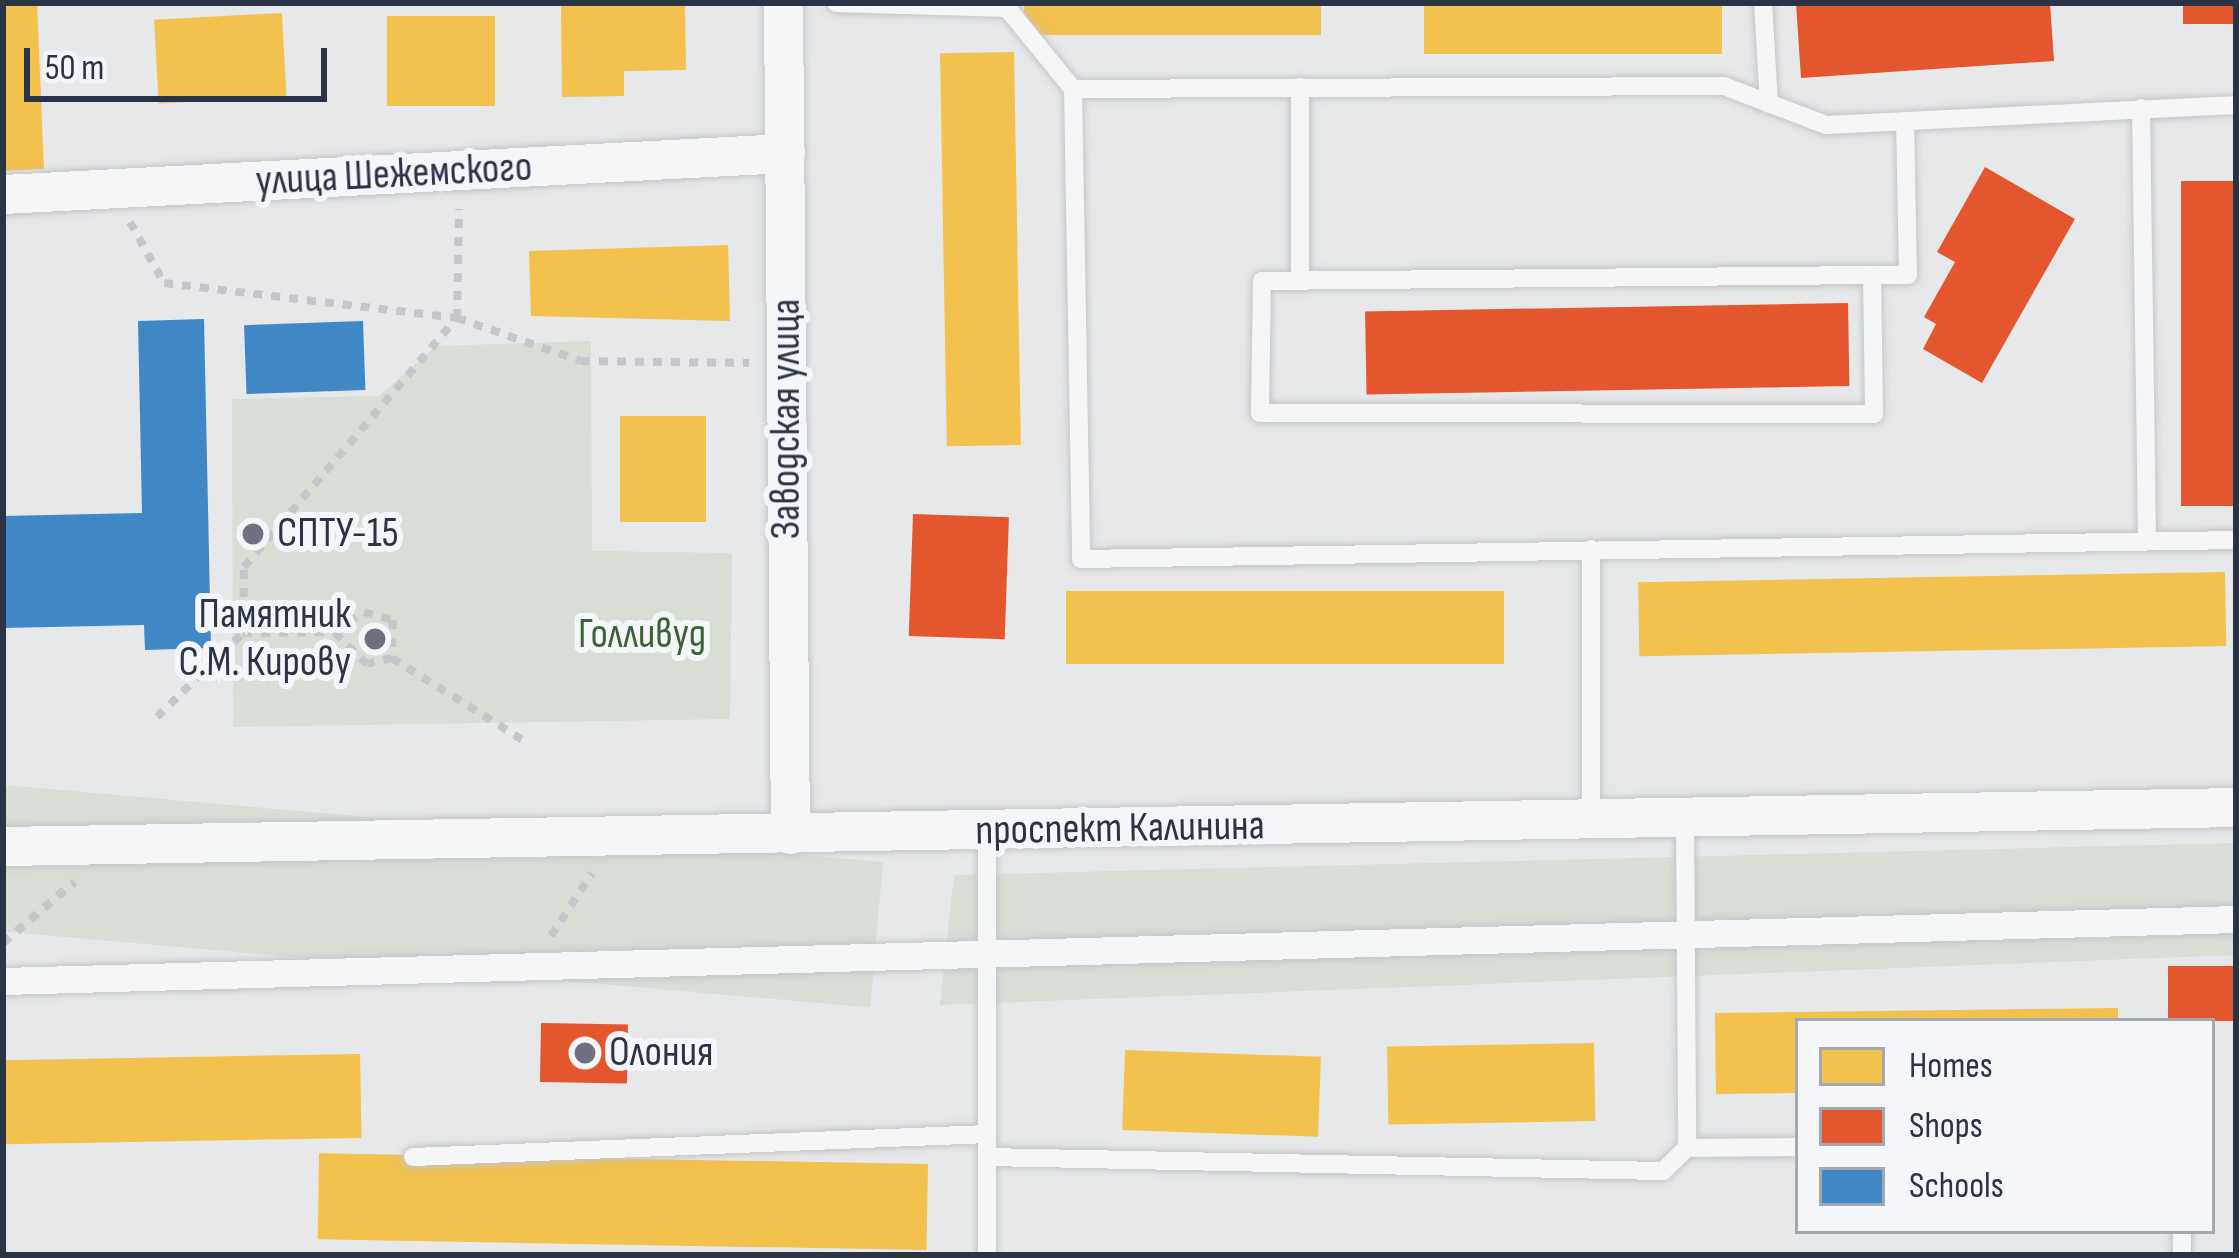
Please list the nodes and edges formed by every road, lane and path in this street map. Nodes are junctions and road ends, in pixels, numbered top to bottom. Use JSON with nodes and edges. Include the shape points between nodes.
{"nodes":[{"id":1,"x":783,"y":3,"type":"edge"},
{"id":2,"x":836,"y":3,"type":"edge"},
{"id":3,"x":1763,"y":3,"type":"edge"},
{"id":4,"x":1300,"y":87,"type":"junction"},
{"id":5,"x":1073,"y":89,"type":"junction"},
{"id":6,"x":1769,"y":104,"type":"junction"},
{"id":7,"x":2236,"y":105,"type":"edge"},
{"id":8,"x":2140,"y":108,"type":"junction"},
{"id":9,"x":1905,"y":121,"type":"junction"},
{"id":10,"x":785,"y":153,"type":"junction"},
{"id":11,"x":460,"y":171,"type":"junction"},
{"id":12,"x":112,"y":190,"type":"junction"},
{"id":13,"x":3,"y":194,"type":"edge"},
{"id":14,"x":1872,"y":275,"type":"junction"},
{"id":15,"x":1300,"y":281,"type":"junction"},
{"id":16,"x":457,"y":318,"type":"junction"},
{"id":17,"x":786,"y":364,"type":"junction"},
{"id":18,"x":2147,"y":539,"type":"junction"},
{"id":19,"x":2236,"y":540,"type":"edge"},
{"id":20,"x":1591,"y":549,"type":"junction"},
{"id":21,"x":334,"y":632,"type":"junction"},
{"id":22,"x":243,"y":633,"type":"junction"},
{"id":23,"x":392,"y":658,"type":"junction"},
{"id":24,"x":157,"y":717,"type":"dead end"},
{"id":25,"x":529,"y":744,"type":"dead end"},
{"id":26,"x":2236,"y":807,"type":"edge"},
{"id":27,"x":1685,"y":821,"type":"junction"},
{"id":28,"x":1592,"y":823,"type":"junction"},
{"id":29,"x":987,"y":832,"type":"junction"},
{"id":30,"x":790,"y":834,"type":"junction"},
{"id":31,"x":616,"y":837,"type":"junction"},
{"id":32,"x":3,"y":846,"type":"edge"},
{"id":33,"x":82,"y":876,"type":"dead end"},
{"id":34,"x":2236,"y":919,"type":"edge"},
{"id":35,"x":1685,"y":936,"type":"junction"},
{"id":36,"x":3,"y":944,"type":"edge"},
{"id":37,"x":987,"y":958,"type":"junction"},
{"id":38,"x":529,"y":969,"type":"junction"},
{"id":39,"x":3,"y":981,"type":"edge"},
{"id":40,"x":987,"y":1134,"type":"junction"},
{"id":41,"x":1687,"y":1148,"type":"junction"},
{"id":42,"x":1795,"y":1148,"type":"edge"},
{"id":43,"x":413,"y":1157,"type":"dead end"},
{"id":44,"x":987,"y":1157,"type":"junction"},
{"id":45,"x":987,"y":1255,"type":"edge"}],
"edges":[{"from":1,"to":10,"type":"street","name":"Заводская улица"},
{"from":2,"to":5,"type":"lane","via":[[1006,8]]},
{"from":3,"to":6,"type":"lane"},
{"from":4,"to":5,"type":"lane"},
{"from":4,"to":6,"type":"lane","via":[[1724,86]]},
{"from":4,"to":15,"type":"lane"},
{"from":5,"to":20,"type":"lane","via":[[1082,559]]},
{"from":6,"to":9,"type":"lane","via":[[1826,125]]},
{"from":7,"to":8,"type":"lane"},
{"from":8,"to":9,"type":"lane"},
{"from":8,"to":18,"type":"lane"},
{"from":9,"to":14,"type":"lane","via":[[1908,275]]},
{"from":10,"to":11,"type":"street","name":"улица Шежемского"},
{"from":10,"to":17,"type":"street","name":"Заводская улица"},
{"from":11,"to":12,"type":"street","name":"улица Шежемского"},
{"from":11,"to":16,"type":"path"},
{"from":12,"to":13,"type":"street","name":"улица Шежемского"},
{"from":12,"to":16,"type":"path","via":[[164,283]]},
{"from":14,"to":15,"type":"lane"},
{"from":14,"to":15,"type":"lane","via":[[1874,414],[1261,413],[1262,281]]},
{"from":16,"to":17,"type":"path","via":[[581,361]]},
{"from":16,"to":22,"type":"path","via":[[244,566]]},
{"from":17,"to":30,"type":"street","name":"Заводская улица"},
{"from":18,"to":19,"type":"lane"},
{"from":18,"to":20,"type":"lane"},
{"from":20,"to":28,"type":"lane"},
{"from":21,"to":22,"type":"path"},
{"from":21,"to":23,"type":"path","via":[[367,664]]},
{"from":21,"to":23,"type":"path","via":[[364,612],[393,620],[401,639]]},
{"from":22,"to":24,"type":"path"},
{"from":23,"to":25,"type":"path"},
{"from":26,"to":27,"type":"street","name":"проспект Калинина"},
{"from":27,"to":28,"type":"street","name":"проспект Калинина"},
{"from":27,"to":35,"type":"lane"},
{"from":28,"to":29,"type":"street","name":"проспект Калинина"},
{"from":29,"to":30,"type":"street","name":"проспект Калинина"},
{"from":29,"to":37,"type":"lane"},
{"from":30,"to":31,"type":"street","name":"проспект Калинина"},
{"from":31,"to":32,"type":"street","name":"проспект Калинина"},
{"from":31,"to":38,"type":"path"},
{"from":33,"to":36,"type":"path"},
{"from":34,"to":35,"type":"street"},
{"from":35,"to":37,"type":"street"},
{"from":35,"to":41,"type":"lane"},
{"from":37,"to":38,"type":"street"},
{"from":37,"to":40,"type":"lane"},
{"from":38,"to":39,"type":"street"},
{"from":40,"to":43,"type":"lane"},
{"from":40,"to":44,"type":"lane"},
{"from":41,"to":42,"type":"lane"},
{"from":41,"to":44,"type":"lane","via":[[1664,1171]]},
{"from":44,"to":45,"type":"lane"}]}
